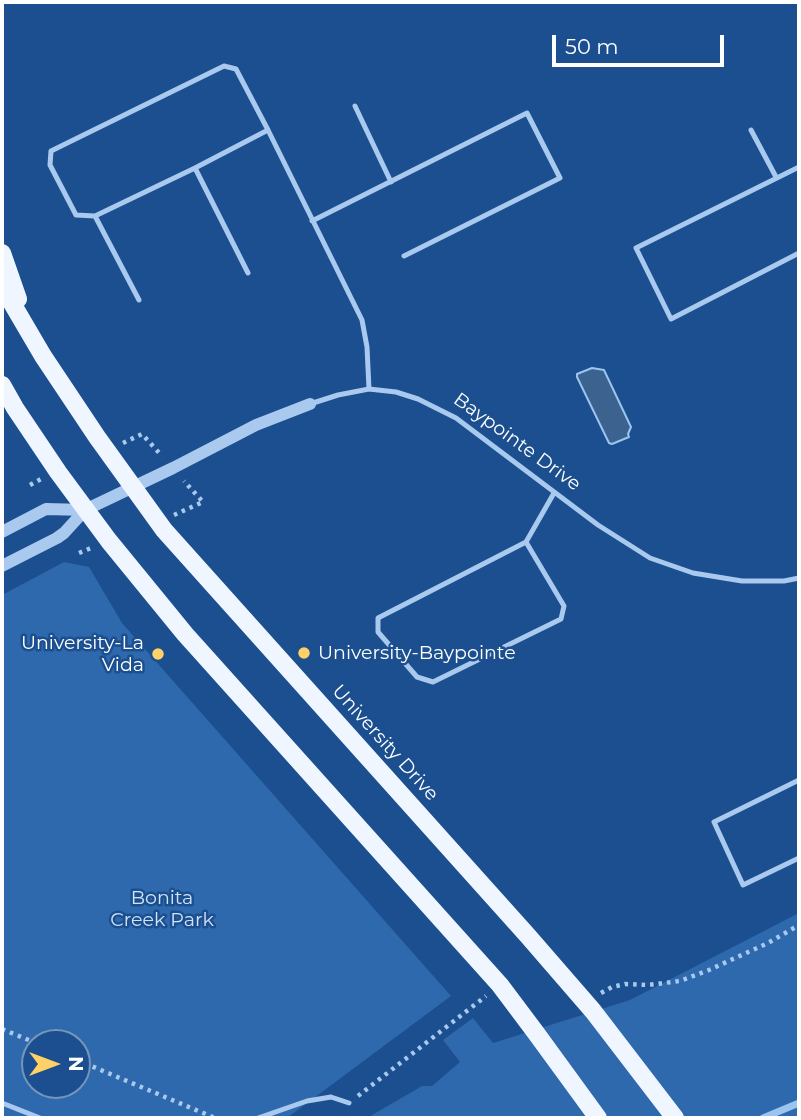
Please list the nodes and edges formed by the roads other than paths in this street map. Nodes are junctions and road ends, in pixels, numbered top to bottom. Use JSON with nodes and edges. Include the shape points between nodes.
{"nodes":[{"id":1,"x":355,"y":106,"type":"dead end"},
{"id":2,"x":268,"y":130,"type":"junction"},
{"id":3,"x":751,"y":130,"type":"dead end"},
{"id":4,"x":799,"y":167,"type":"edge"},
{"id":5,"x":195,"y":168,"type":"junction"},
{"id":6,"x":776,"y":177,"type":"junction"},
{"id":7,"x":391,"y":182,"type":"junction"},
{"id":8,"x":95,"y":216,"type":"junction"},
{"id":9,"x":312,"y":221,"type":"junction"},
{"id":10,"x":2,"y":253,"type":"edge"},
{"id":11,"x":799,"y":253,"type":"edge"},
{"id":12,"x":404,"y":256,"type":"dead end"},
{"id":13,"x":248,"y":273,"type":"dead end"},
{"id":14,"x":2,"y":286,"type":"edge"},
{"id":15,"x":139,"y":300,"type":"dead end"},
{"id":16,"x":29,"y":332,"type":"junction"},
{"id":17,"x":2,"y":385,"type":"edge"},
{"id":18,"x":369,"y":389,"type":"junction"},
{"id":19,"x":310,"y":404,"type":"joint"},
{"id":20,"x":133,"y":487,"type":"junction"},
{"id":21,"x":554,"y":493,"type":"junction"},
{"id":22,"x":85,"y":510,"type":"junction"},
{"id":23,"x":2,"y":532,"type":"edge"},
{"id":24,"x":526,"y":542,"type":"junction"},
{"id":25,"x":2,"y":566,"type":"edge"},
{"id":26,"x":799,"y":578,"type":"edge"},
{"id":27,"x":799,"y":780,"type":"edge"},
{"id":28,"x":799,"y":858,"type":"edge"},
{"id":29,"x":2,"y":1103,"type":"edge"},
{"id":30,"x":349,"y":1103,"type":"road end"},
{"id":31,"x":40,"y":1118,"type":"edge"},
{"id":32,"x":258,"y":1118,"type":"edge"},
{"id":33,"x":598,"y":1118,"type":"edge"},
{"id":34,"x":675,"y":1118,"type":"edge"}],
"edges":[{"from":1,"to":7,"type":"lane"},
{"from":2,"to":5,"type":"lane"},
{"from":2,"to":8,"type":"lane","via":[[236,69],[224,66],[51,151],[50,165],[76,215]]},
{"from":2,"to":9,"type":"lane"},
{"from":3,"to":6,"type":"lane"},
{"from":4,"to":6,"type":"lane"},
{"from":5,"to":8,"type":"lane"},
{"from":5,"to":13,"type":"lane"},
{"from":6,"to":11,"type":"lane","via":[[636,248],[671,319]]},
{"from":7,"to":9,"type":"lane"},
{"from":7,"to":12,"type":"lane","via":[[527,113],[560,178]]},
{"from":8,"to":15,"type":"lane"},
{"from":9,"to":18,"type":"lane","via":[[362,320]]},
{"from":10,"to":16,"type":"main road"},
{"from":14,"to":16,"type":"main road","name":"University Drive"},
{"from":16,"to":20,"type":"main road","name":"University Drive"},
{"from":17,"to":22,"type":"main road"},
{"from":18,"to":19,"type":"lane","name":"Baypointe Drive"},
{"from":18,"to":21,"type":"lane","name":"Baypointe Drive","via":[[418,399],[456,418]]},
{"from":19,"to":20,"type":"street","name":"Baypointe Drive","via":[[256,425]]},
{"from":20,"to":22,"type":"street","name":"Baypointe Drive"},
{"from":20,"to":34,"type":"main road","name":"University Drive","via":[[164,530],[589,1007]]},
{"from":21,"to":24,"type":"lane"},
{"from":21,"to":26,"type":"lane","name":"Baypointe Drive","via":[[650,558],[692,573],[742,581]]},
{"from":22,"to":23,"type":"street","via":[[46,509]]},
{"from":22,"to":25,"type":"street","via":[[57,538]]},
{"from":22,"to":33,"type":"main road","via":[[186,634],[500,985]]},
{"from":24,"to":24,"type":"lane","via":[[378,618],[378,632],[417,677],[433,681],[561,619],[564,606]]},
{"from":27,"to":28,"type":"lane","via":[[714,822],[743,885]]},
{"from":29,"to":31,"type":"lane"},
{"from":30,"to":32,"type":"lane","via":[[331,1097]]}]}
